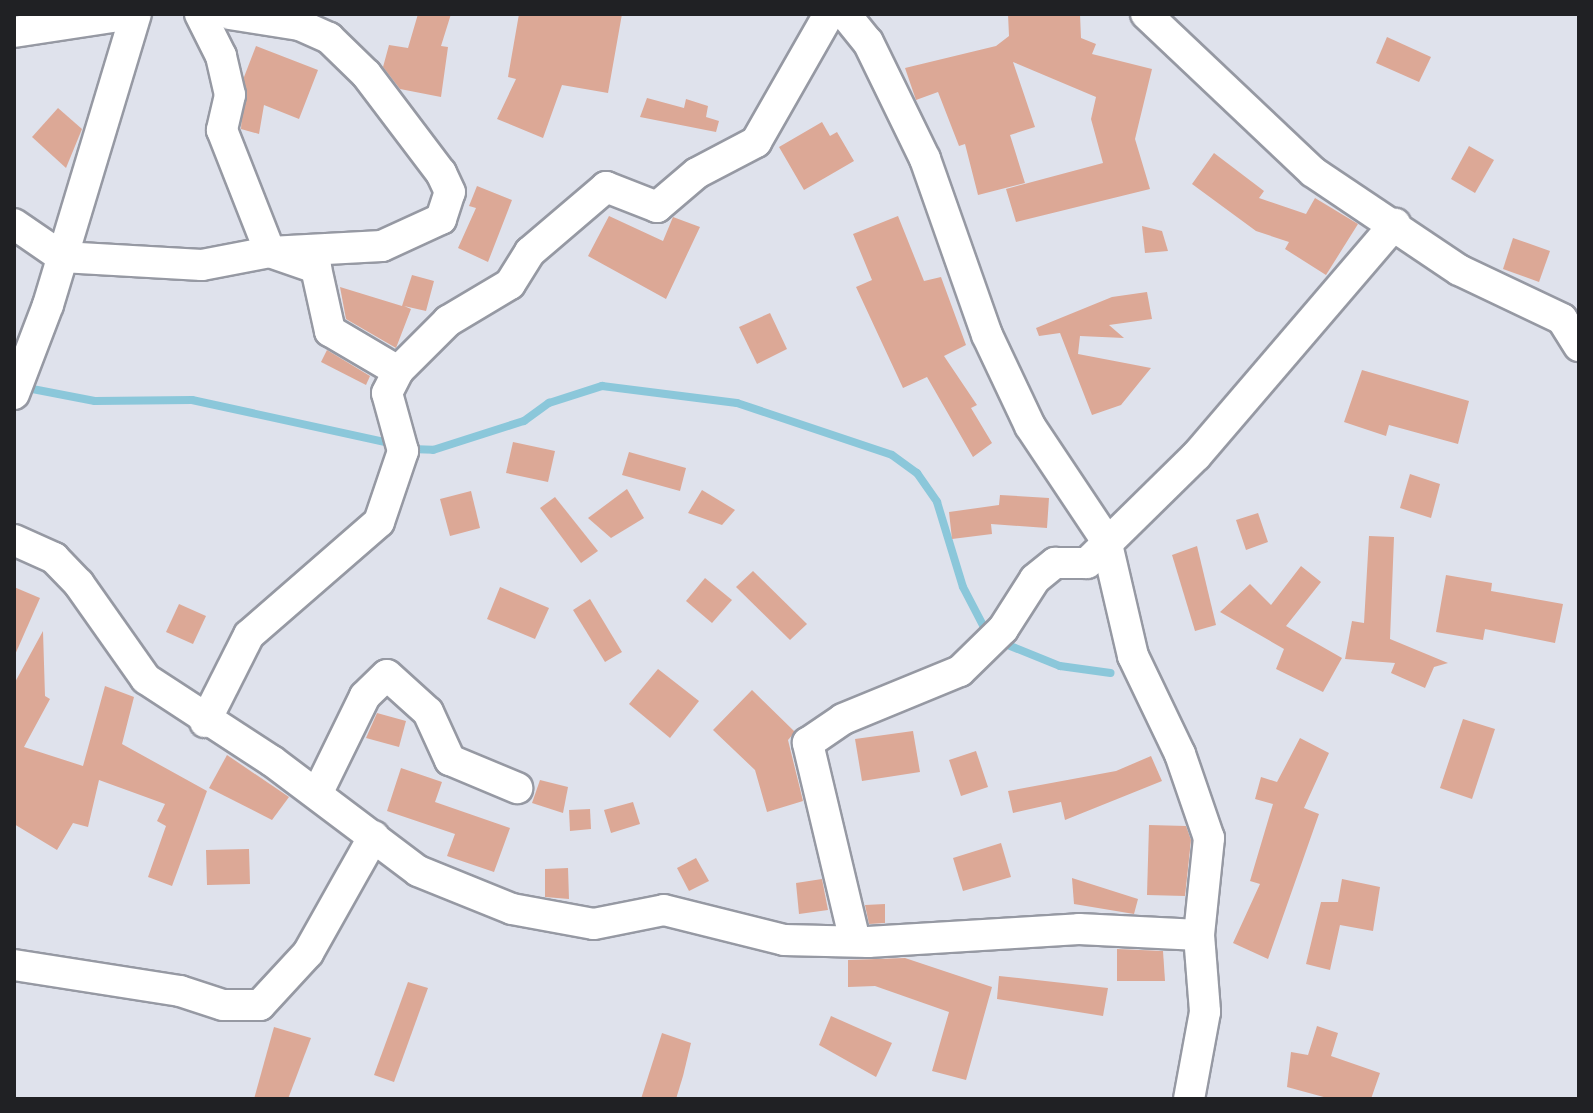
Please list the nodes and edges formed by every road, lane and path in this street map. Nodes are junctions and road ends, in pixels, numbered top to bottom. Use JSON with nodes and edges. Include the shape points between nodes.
{"nodes":[{"id":1,"x":134,"y":14,"type":"edge"},
{"id":2,"x":200,"y":14,"type":"edge"},
{"id":3,"x":230,"y":14,"type":"edge"},
{"id":4,"x":829,"y":14,"type":"edge"},
{"id":5,"x":845,"y":14,"type":"edge"},
{"id":6,"x":1146,"y":14,"type":"edge"},
{"id":7,"x":14,"y":32,"type":"edge"},
{"id":8,"x":14,"y":224,"type":"edge"},
{"id":9,"x":1395,"y":224,"type":"junction"},
{"id":10,"x":270,"y":252,"type":"junction"},
{"id":11,"x":62,"y":257,"type":"junction"},
{"id":12,"x":1579,"y":346,"type":"edge"},
{"id":13,"x":398,"y":371,"type":"junction"},
{"id":14,"x":14,"y":394,"type":"edge"},
{"id":15,"x":14,"y":540,"type":"edge"},
{"id":16,"x":1106,"y":540,"type":"junction"},
{"id":17,"x":205,"y":722,"type":"junction"},
{"id":18,"x":517,"y":788,"type":"dead end"},
{"id":19,"x":317,"y":794,"type":"junction"},
{"id":20,"x":374,"y":836,"type":"junction"},
{"id":21,"x":1199,"y":935,"type":"junction"},
{"id":22,"x":855,"y":941,"type":"junction"},
{"id":23,"x":14,"y":965,"type":"edge"},
{"id":24,"x":1189,"y":1099,"type":"edge"}],
"edges":[{"from":1,"to":7,"type":"street"},
{"from":1,"to":11,"type":"street"},
{"from":2,"to":10,"type":"street","via":[[221,56],[230,95],[222,130]]},
{"from":3,"to":10,"type":"street","via":[[300,25],[329,38],[366,74],[450,192],[441,219],[382,246]]},
{"from":4,"to":13,"type":"street","via":[[756,142],[697,173],[657,207],[606,187],[530,252],[510,284],[448,321]]},
{"from":5,"to":16,"type":"street","via":[[868,42],[925,159],[987,335],[1030,426]]},
{"from":6,"to":9,"type":"street","via":[[1313,172]]},
{"from":8,"to":11,"type":"street"},
{"from":9,"to":12,"type":"street","via":[[1459,270],[1562,319]]},
{"from":9,"to":16,"type":"street","via":[[1196,456]]},
{"from":10,"to":11,"type":"street","via":[[202,265]]},
{"from":10,"to":13,"type":"street","via":[[316,268],[330,331]]},
{"from":11,"to":14,"type":"street"},
{"from":13,"to":17,"type":"street","via":[[387,393],[403,451],[379,522],[249,635]]},
{"from":15,"to":17,"type":"street","via":[[54,558],[146,679]]},
{"from":16,"to":21,"type":"street","via":[[1133,656],[1180,754],[1209,838]]},
{"from":16,"to":22,"type":"street","via":[[1087,563],[1055,563],[1035,579],[1003,629],[960,671],[868,708],[808,743]]},
{"from":17,"to":19,"type":"street"},
{"from":18,"to":19,"type":"street","via":[[450,760],[428,712],[387,675],[365,696]]},
{"from":19,"to":20,"type":"street"},
{"from":20,"to":22,"type":"street","via":[[418,871],[512,909],[594,924],[664,910],[784,940]]},
{"from":20,"to":23,"type":"street","via":[[308,953],[260,1005],[223,1005],[180,991]]},
{"from":21,"to":22,"type":"street","via":[[1079,929]]},
{"from":21,"to":24,"type":"street","via":[[1205,1012]]}]}
